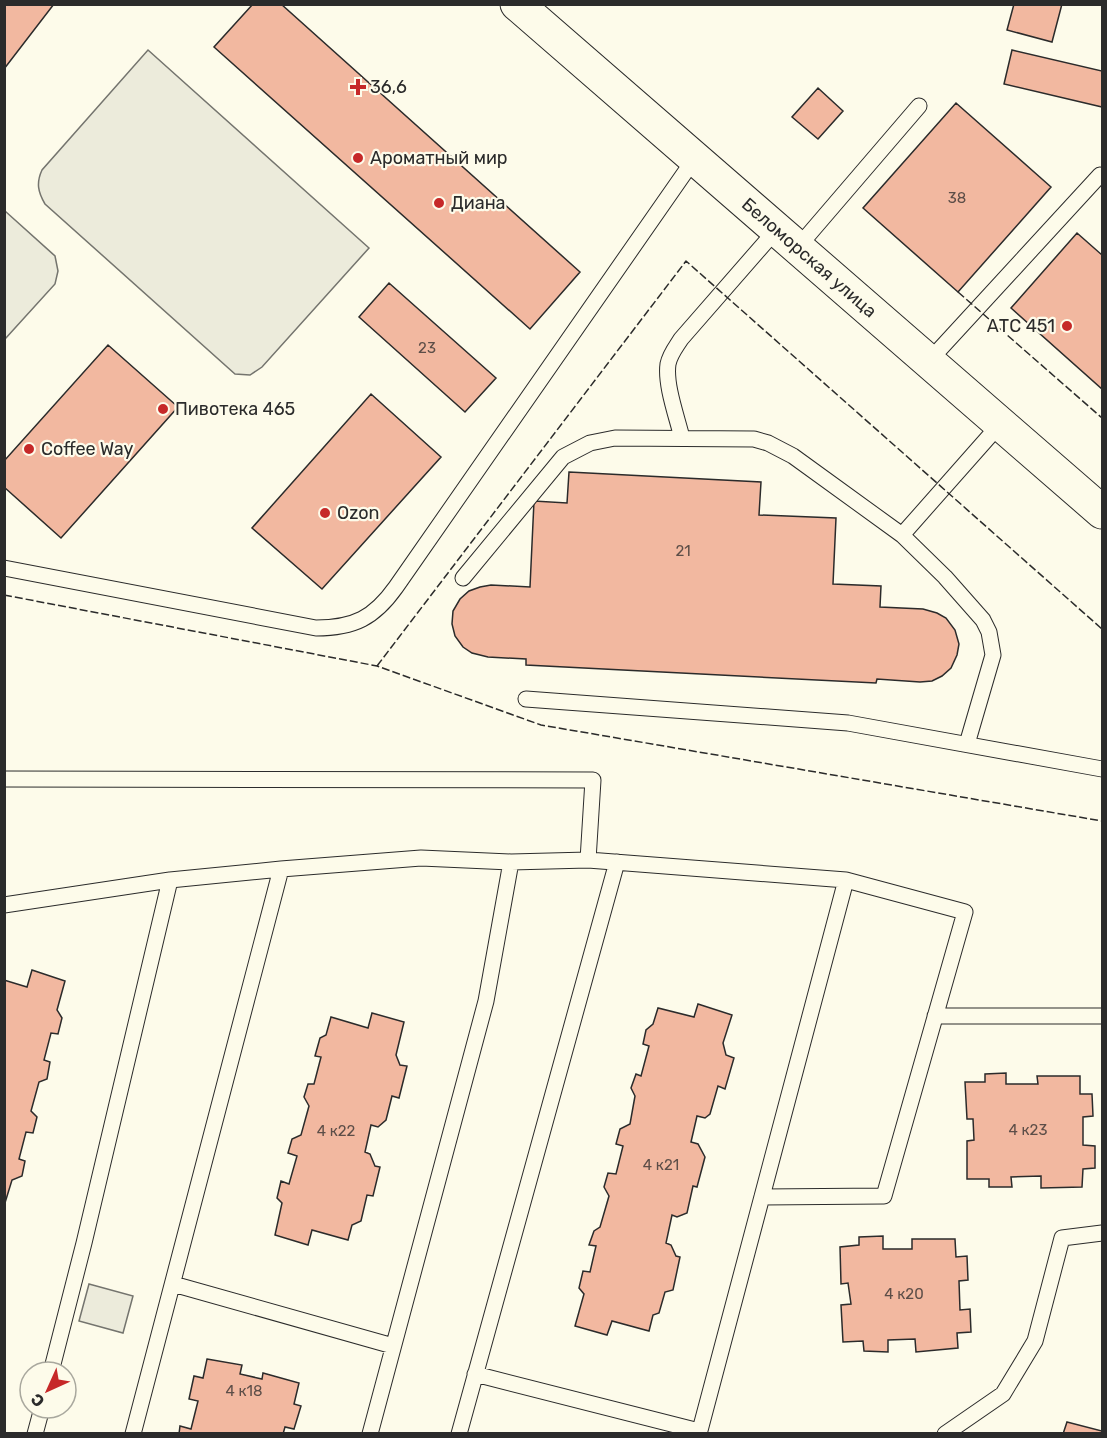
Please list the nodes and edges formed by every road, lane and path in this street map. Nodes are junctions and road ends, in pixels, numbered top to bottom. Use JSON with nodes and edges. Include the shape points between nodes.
{"nodes":[{"id":1,"x":517,"y":4,"type":"edge"},
{"id":2,"x":919,"y":106,"type":"dead end"},
{"id":3,"x":695,"y":158,"type":"junction"},
{"id":4,"x":1100,"y":175,"type":"dead end"},
{"id":5,"x":787,"y":238,"type":"junction"},
{"id":6,"x":929,"y":361,"type":"junction"},
{"id":7,"x":1001,"y":423,"type":"junction"},
{"id":8,"x":682,"y":438,"type":"junction"},
{"id":9,"x":1102,"y":512,"type":"edge"},
{"id":10,"x":902,"y":535,"type":"junction"},
{"id":11,"x":4,"y":568,"type":"edge"},
{"id":12,"x":463,"y":578,"type":"dead end"},
{"id":13,"x":526,"y":699,"type":"dead end"},
{"id":14,"x":966,"y":744,"type":"junction"},
{"id":15,"x":1102,"y":769,"type":"edge"},
{"id":16,"x":4,"y":780,"type":"edge"},
{"id":17,"x":588,"y":860,"type":"junction"},
{"id":18,"x":511,"y":862,"type":"junction"},
{"id":19,"x":617,"y":862,"type":"junction"},
{"id":20,"x":281,"y":869,"type":"junction"},
{"id":21,"x":170,"y":880,"type":"junction"},
{"id":22,"x":846,"y":880,"type":"junction"},
{"id":23,"x":4,"y":905,"type":"edge"},
{"id":24,"x":935,"y":1016,"type":"junction"},
{"id":25,"x":1102,"y":1016,"type":"edge"},
{"id":26,"x":762,"y":1197,"type":"junction"},
{"id":27,"x":1102,"y":1233,"type":"edge"},
{"id":28,"x":173,"y":1284,"type":"junction"},
{"id":29,"x":393,"y":1346,"type":"junction"},
{"id":30,"x":54,"y":1360,"type":"edge"},
{"id":31,"x":476,"y":1374,"type":"junction"},
{"id":32,"x":699,"y":1432,"type":"edge"},
{"id":33,"x":133,"y":1434,"type":"edge"},
{"id":34,"x":370,"y":1434,"type":"edge"},
{"id":35,"x":459,"y":1434,"type":"edge"},
{"id":36,"x":945,"y":1434,"type":"edge"}],
"edges":[{"from":1,"to":3,"type":"main road","name":"Беломорская улица"},
{"from":2,"to":5,"type":"lane"},
{"from":3,"to":5,"type":"main road","name":"Беломорская улица"},
{"from":3,"to":11,"type":"lane","via":[[396,587],[369,616],[346,626],[316,628]]},
{"from":4,"to":6,"type":"lane"},
{"from":5,"to":6,"type":"main road","name":"Беломорская улица"},
{"from":5,"to":8,"type":"lane","via":[[681,339],[670,355],[669,380]]},
{"from":6,"to":7,"type":"main road","name":"Беломорская улица"},
{"from":7,"to":9,"type":"main road","name":"Беломорская улица"},
{"from":7,"to":10,"type":"lane"},
{"from":8,"to":10,"type":"lane","via":[[754,439],[782,449]]},
{"from":8,"to":12,"type":"lane","via":[[602,440],[563,458]]},
{"from":10,"to":14,"type":"lane","via":[[945,577],[989,632],[993,655]]},
{"from":13,"to":14,"type":"lane","via":[[848,723]]},
{"from":14,"to":15,"type":"lane"},
{"from":16,"to":17,"type":"lane","via":[[593,780]]},
{"from":17,"to":18,"type":"lane"},
{"from":17,"to":19,"type":"lane"},
{"from":18,"to":20,"type":"lane","via":[[421,858]]},
{"from":18,"to":29,"type":"lane","via":[[486,1001]]},
{"from":19,"to":22,"type":"lane"},
{"from":19,"to":31,"type":"lane"},
{"from":20,"to":21,"type":"lane"},
{"from":20,"to":28,"type":"lane"},
{"from":21,"to":23,"type":"lane"},
{"from":21,"to":30,"type":"lane"},
{"from":22,"to":24,"type":"lane","via":[[965,912]]},
{"from":22,"to":26,"type":"lane"},
{"from":24,"to":25,"type":"lane"},
{"from":24,"to":26,"type":"lane","via":[[884,1196]]},
{"from":26,"to":32,"type":"lane"},
{"from":27,"to":36,"type":"lane","via":[[1062,1238],[1035,1341],[1003,1394]]},
{"from":28,"to":29,"type":"lane"},
{"from":28,"to":33,"type":"lane"},
{"from":29,"to":34,"type":"lane"},
{"from":31,"to":32,"type":"lane"},
{"from":31,"to":35,"type":"lane"}]}
